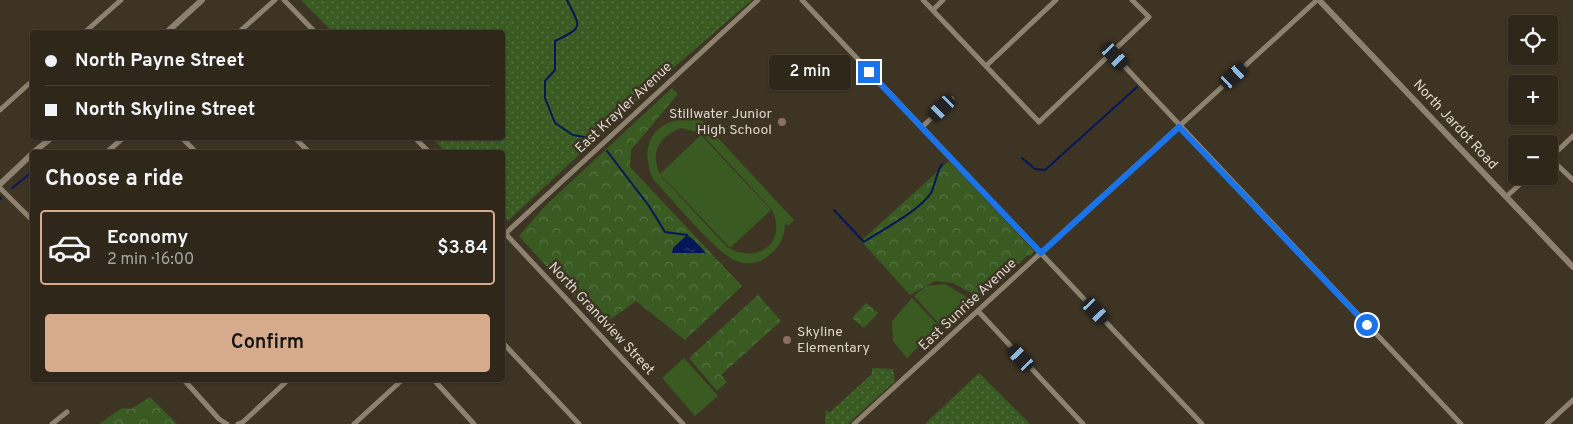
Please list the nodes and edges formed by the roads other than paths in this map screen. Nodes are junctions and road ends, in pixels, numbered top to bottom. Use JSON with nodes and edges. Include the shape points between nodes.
{"nodes":[{"id":1,"x":121,"y":0,"type":"edge"},
{"id":2,"x":202,"y":0,"type":"edge"},
{"id":3,"x":275,"y":0,"type":"edge"},
{"id":4,"x":284,"y":0,"type":"edge"},
{"id":5,"x":758,"y":0,"type":"edge"},
{"id":6,"x":802,"y":0,"type":"edge"},
{"id":7,"x":924,"y":0,"type":"edge"},
{"id":8,"x":943,"y":0,"type":"edge"},
{"id":9,"x":1056,"y":0,"type":"edge"},
{"id":10,"x":1132,"y":0,"type":"edge"},
{"id":11,"x":1318,"y":0,"type":"edge"},
{"id":12,"x":933,"y":10,"type":"junction"},
{"id":13,"x":87,"y":30,"type":"edge"},
{"id":14,"x":169,"y":30,"type":"edge"},
{"id":15,"x":241,"y":30,"type":"edge"},
{"id":16,"x":313,"y":30,"type":"edge"},
{"id":17,"x":1112,"y":53,"type":"junction"},
{"id":18,"x":986,"y":66,"type":"junction"},
{"id":19,"x":30,"y":83,"type":"edge"},
{"id":20,"x":952,"y":99,"type":"dead end"},
{"id":21,"x":0,"y":110,"type":"edge"},
{"id":22,"x":922,"y":127,"type":"junction"},
{"id":23,"x":1179,"y":127,"type":"junction"},
{"id":24,"x":1573,"y":136,"type":"edge"},
{"id":25,"x":49,"y":140,"type":"edge"},
{"id":26,"x":121,"y":140,"type":"edge"},
{"id":27,"x":184,"y":140,"type":"edge"},
{"id":28,"x":297,"y":140,"type":"edge"},
{"id":29,"x":417,"y":140,"type":"edge"},
{"id":30,"x":37,"y":150,"type":"edge"},
{"id":31,"x":109,"y":150,"type":"edge"},
{"id":32,"x":194,"y":150,"type":"edge"},
{"id":33,"x":308,"y":150,"type":"edge"},
{"id":34,"x":427,"y":150,"type":"edge"},
{"id":35,"x":1558,"y":150,"type":"edge"},
{"id":36,"x":30,"y":157,"type":"edge"},
{"id":37,"x":1558,"y":166,"type":"edge"},
{"id":38,"x":1573,"y":180,"type":"edge"},
{"id":39,"x":0,"y":184,"type":"edge"},
{"id":40,"x":1519,"y":185,"type":"edge"},
{"id":41,"x":0,"y":188,"type":"edge"},
{"id":42,"x":1506,"y":197,"type":"junction"},
{"id":43,"x":30,"y":218,"type":"edge"},
{"id":44,"x":505,"y":230,"type":"edge"},
{"id":45,"x":505,"y":232,"type":"edge"},
{"id":46,"x":1041,"y":253,"type":"junction"},
{"id":47,"x":1573,"y":267,"type":"edge"},
{"id":48,"x":978,"y":311,"type":"junction"},
{"id":49,"x":505,"y":345,"type":"edge"},
{"id":50,"x":186,"y":382,"type":"edge"},
{"id":51,"x":286,"y":382,"type":"edge"},
{"id":52,"x":400,"y":382,"type":"edge"},
{"id":53,"x":436,"y":382,"type":"edge"},
{"id":54,"x":1573,"y":400,"type":"edge"},
{"id":55,"x":67,"y":412,"type":"dead end"},
{"id":56,"x":471,"y":423,"type":"edge"},
{"id":57,"x":52,"y":424,"type":"edge"},
{"id":58,"x":227,"y":424,"type":"edge"},
{"id":59,"x":238,"y":424,"type":"edge"},
{"id":60,"x":354,"y":424,"type":"edge"},
{"id":61,"x":579,"y":424,"type":"edge"},
{"id":62,"x":684,"y":424,"type":"edge"},
{"id":63,"x":854,"y":424,"type":"edge"},
{"id":64,"x":1084,"y":424,"type":"edge"},
{"id":65,"x":1202,"y":424,"type":"edge"},
{"id":66,"x":1461,"y":424,"type":"edge"},
{"id":67,"x":1547,"y":424,"type":"edge"}],
"edges":[{"from":1,"to":13,"type":"street"},
{"from":2,"to":14,"type":"street"},
{"from":3,"to":15,"type":"street"},
{"from":4,"to":16,"type":"street"},
{"from":5,"to":44,"type":"street","name":"East Krayler Avenue"},
{"from":6,"to":22,"type":"street"},
{"from":7,"to":12,"type":"street"},
{"from":8,"to":12,"type":"street"},
{"from":9,"to":18,"type":"street"},
{"from":10,"to":17,"type":"street","via":[[1148,17]]},
{"from":11,"to":23,"type":"street","name":"East Sunrise Avenue"},
{"from":11,"to":42,"type":"street","name":"North Jardot Road"},
{"from":12,"to":18,"type":"street"},
{"from":17,"to":18,"type":"street","via":[[1039,122]]},
{"from":17,"to":23,"type":"street"},
{"from":19,"to":21,"type":"street"},
{"from":20,"to":22,"type":"street"},
{"from":22,"to":46,"type":"street"},
{"from":23,"to":46,"type":"street","name":"East Sunrise Avenue"},
{"from":23,"to":66,"type":"street"},
{"from":24,"to":35,"type":"street"},
{"from":25,"to":30,"type":"street"},
{"from":26,"to":31,"type":"street"},
{"from":27,"to":32,"type":"street"},
{"from":28,"to":33,"type":"street"},
{"from":29,"to":34,"type":"street"},
{"from":36,"to":39,"type":"street"},
{"from":37,"to":38,"type":"street"},
{"from":40,"to":42,"type":"street"},
{"from":41,"to":43,"type":"street"},
{"from":42,"to":47,"type":"street","name":"North Jardot Road"},
{"from":45,"to":62,"type":"street","name":"North Grandview Street"},
{"from":46,"to":48,"type":"street","name":"East Sunrise Avenue"},
{"from":46,"to":65,"type":"street"},
{"from":48,"to":63,"type":"street","name":"East Sunrise Avenue"},
{"from":48,"to":64,"type":"street"},
{"from":49,"to":61,"type":"street"},
{"from":50,"to":58,"type":"street"},
{"from":51,"to":59,"type":"street"},
{"from":52,"to":60,"type":"street"},
{"from":53,"to":56,"type":"street"},
{"from":54,"to":67,"type":"street"},
{"from":55,"to":57,"type":"street"}]}
